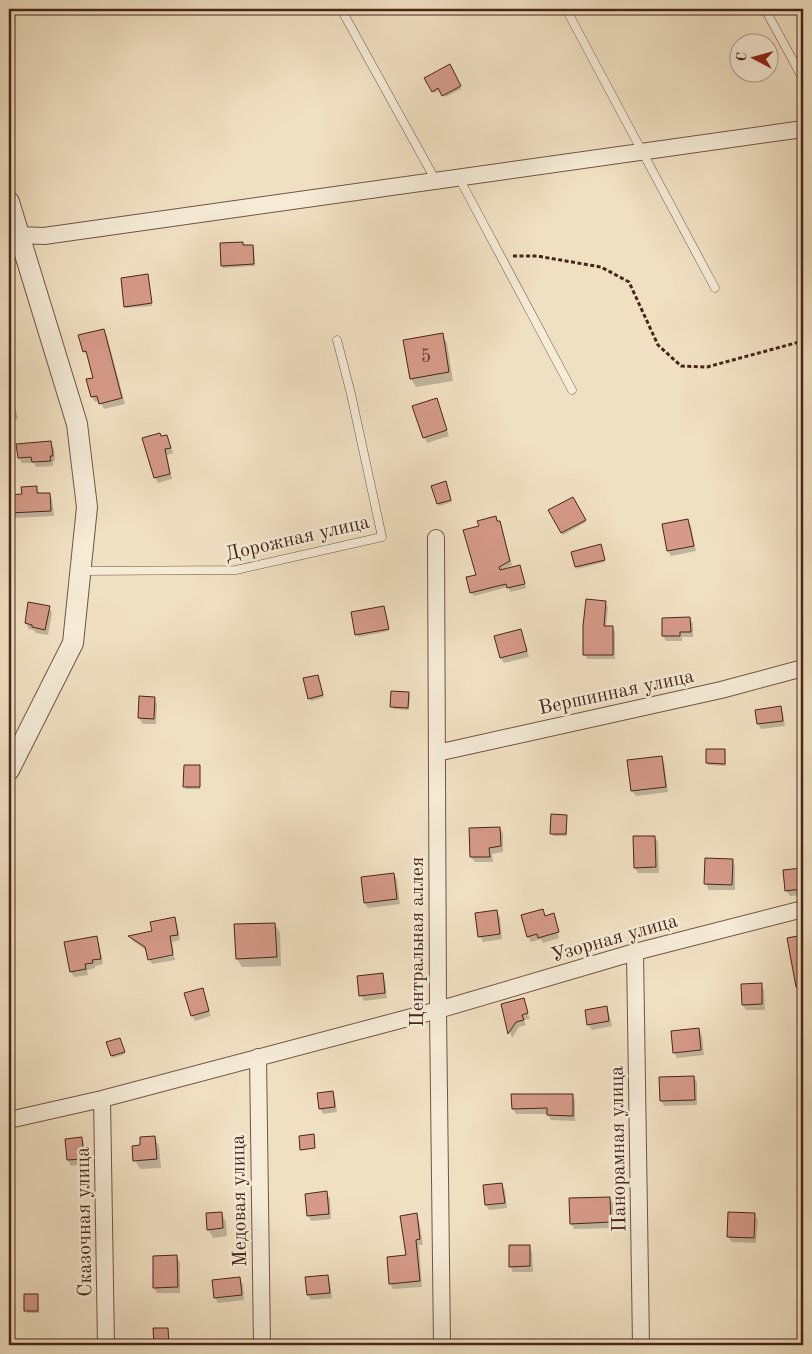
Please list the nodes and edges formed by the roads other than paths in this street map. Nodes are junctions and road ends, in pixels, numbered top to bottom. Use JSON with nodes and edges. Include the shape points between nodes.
{"nodes":[{"id":1,"x":341,"y":9,"type":"edge"},
{"id":2,"x":566,"y":9,"type":"edge"},
{"id":3,"x":766,"y":9,"type":"edge"},
{"id":4,"x":803,"y":79,"type":"edge"},
{"id":5,"x":803,"y":129,"type":"edge"},
{"id":6,"x":642,"y":152,"type":"junction"},
{"id":7,"x":459,"y":178,"type":"junction"},
{"id":8,"x":436,"y":181,"type":"junction"},
{"id":9,"x":9,"y":202,"type":"edge"},
{"id":10,"x":14,"y":236,"type":"edge"},
{"id":11,"x":715,"y":288,"type":"dead end"},
{"id":12,"x":337,"y":340,"type":"dead end"},
{"id":13,"x":572,"y":390,"type":"dead end"},
{"id":14,"x":436,"y":538,"type":"dead end"},
{"id":15,"x":81,"y":571,"type":"junction"},
{"id":16,"x":803,"y":668,"type":"edge"},
{"id":17,"x":437,"y":753,"type":"junction"},
{"id":18,"x":9,"y":770,"type":"edge"},
{"id":19,"x":803,"y":909,"type":"edge"},
{"id":20,"x":635,"y":952,"type":"junction"},
{"id":21,"x":438,"y":1010,"type":"junction"},
{"id":22,"x":258,"y":1057,"type":"junction"},
{"id":23,"x":102,"y":1099,"type":"junction"},
{"id":24,"x":9,"y":1120,"type":"edge"},
{"id":25,"x":106,"y":1345,"type":"edge"},
{"id":26,"x":262,"y":1345,"type":"edge"},
{"id":27,"x":442,"y":1345,"type":"edge"},
{"id":28,"x":641,"y":1345,"type":"edge"}],
"edges":[{"from":1,"to":8,"type":"lane"},
{"from":2,"to":6,"type":"lane"},
{"from":3,"to":4,"type":"lane"},
{"from":5,"to":6,"type":"street"},
{"from":6,"to":7,"type":"street"},
{"from":6,"to":11,"type":"lane"},
{"from":7,"to":8,"type":"street"},
{"from":7,"to":13,"type":"lane"},
{"from":8,"to":10,"type":"street","via":[[44,236]]},
{"from":9,"to":10,"type":"street"},
{"from":10,"to":15,"type":"street","via":[[77,424],[87,507]]},
{"from":12,"to":15,"type":"lane","name":"Дорожная улица","via":[[382,537],[236,570]]},
{"from":14,"to":17,"type":"street","name":"Центральная аллея"},
{"from":15,"to":18,"type":"street","via":[[73,643]]},
{"from":16,"to":17,"type":"street","name":"Вершинная улица","via":[[721,690]]},
{"from":17,"to":21,"type":"street","name":"Центральная аллея"},
{"from":19,"to":20,"type":"street","name":"Узорная улица"},
{"from":20,"to":21,"type":"street","name":"Узорная улица"},
{"from":20,"to":28,"type":"street","name":"Панорамная улица"},
{"from":21,"to":22,"type":"street","name":"Узорная улица"},
{"from":21,"to":27,"type":"street","name":"Центральная аллея"},
{"from":22,"to":23,"type":"street","name":"Узорная улица"},
{"from":22,"to":26,"type":"street","name":"Медовая улица"},
{"from":23,"to":24,"type":"street","name":"Узорная улица"},
{"from":23,"to":25,"type":"street","name":"Сказочная улица"}]}
